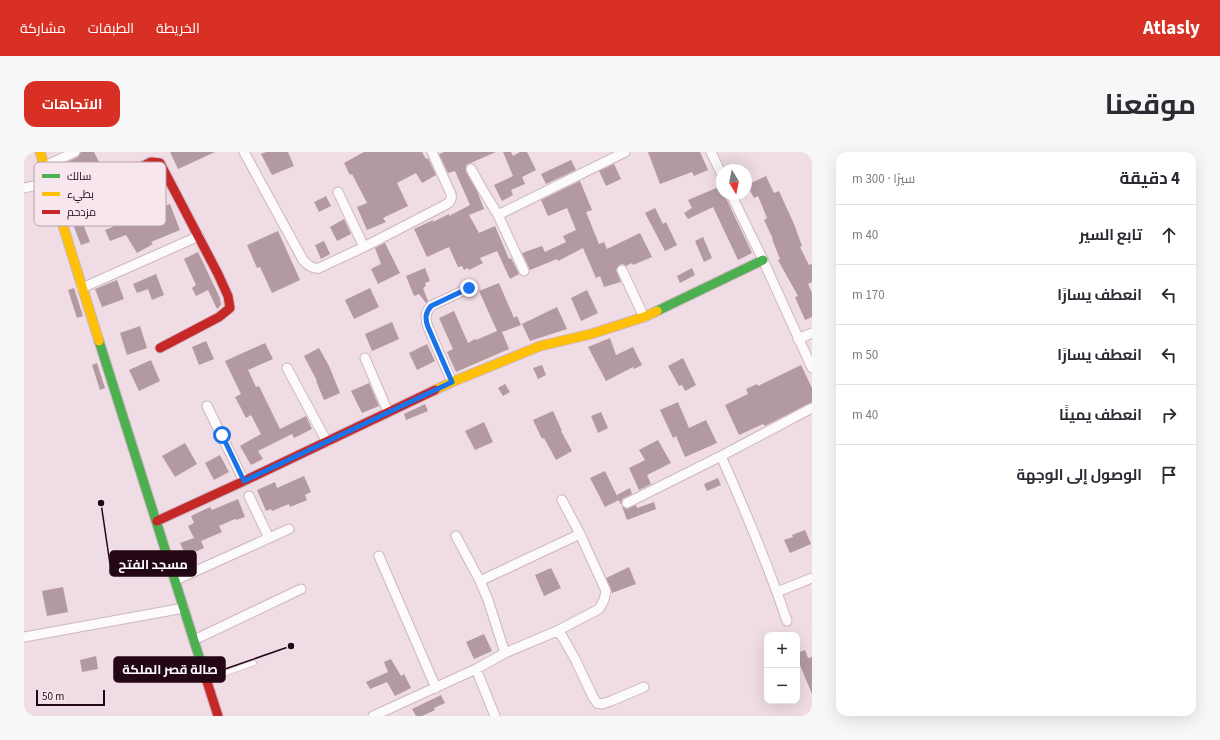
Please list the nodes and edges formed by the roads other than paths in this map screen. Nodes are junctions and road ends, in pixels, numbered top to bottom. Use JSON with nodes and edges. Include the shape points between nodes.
{"nodes":[{"id":1,"x":40,"y":152,"type":"edge"},
{"id":2,"x":75,"y":152,"type":"edge"},
{"id":3,"x":244,"y":152,"type":"edge"},
{"id":4,"x":432,"y":152,"type":"edge"},
{"id":5,"x":625,"y":152,"type":"edge"},
{"id":6,"x":711,"y":152,"type":"edge"},
{"id":7,"x":44,"y":162,"type":"edge"},
{"id":8,"x":54,"y":162,"type":"edge"},
{"id":9,"x":717,"y":164,"type":"edge"},
{"id":10,"x":471,"y":169,"type":"dead end"},
{"id":11,"x":166,"y":174,"type":"edge"},
{"id":12,"x":34,"y":186,"type":"edge"},
{"id":13,"x":24,"y":188,"type":"edge"},
{"id":14,"x":338,"y":192,"type":"dead end"},
{"id":15,"x":734,"y":200,"type":"edge"},
{"id":16,"x":498,"y":215,"type":"junction"},
{"id":17,"x":63,"y":226,"type":"edge"},
{"id":18,"x":199,"y":236,"type":"junction"},
{"id":19,"x":364,"y":246,"type":"junction"},
{"id":20,"x":763,"y":260,"type":"junction"},
{"id":21,"x":622,"y":270,"type":"dead end"},
{"id":22,"x":524,"y":271,"type":"dead end"},
{"id":23,"x":82,"y":288,"type":"junction"},
{"id":24,"x":469,"y":288,"type":"dead end"},
{"id":25,"x":644,"y":317,"type":"junction"},
{"id":26,"x":812,"y":333,"type":"edge"},
{"id":27,"x":798,"y":339,"type":"junction"},
{"id":28,"x":160,"y":348,"type":"dead end"},
{"id":29,"x":365,"y":358,"type":"dead end"},
{"id":30,"x":287,"y":368,"type":"dead end"},
{"id":31,"x":812,"y":368,"type":"edge"},
{"id":32,"x":452,"y":382,"type":"junction"},
{"id":33,"x":207,"y":406,"type":"dead end"},
{"id":34,"x":812,"y":408,"type":"edge"},
{"id":35,"x":388,"y":412,"type":"junction"},
{"id":36,"x":327,"y":442,"type":"junction"},
{"id":37,"x":721,"y":456,"type":"junction"},
{"id":38,"x":244,"y":481,"type":"junction"},
{"id":39,"x":249,"y":496,"type":"dead end"},
{"id":40,"x":562,"y":500,"type":"dead end"},
{"id":41,"x":627,"y":503,"type":"dead end"},
{"id":42,"x":157,"y":521,"type":"junction"},
{"id":43,"x":289,"y":529,"type":"dead end"},
{"id":44,"x":580,"y":534,"type":"junction"},
{"id":45,"x":456,"y":536,"type":"dead end"},
{"id":46,"x":269,"y":538,"type":"junction"},
{"id":47,"x":379,"y":556,"type":"dead end"},
{"id":48,"x":812,"y":578,"type":"edge"},
{"id":49,"x":176,"y":580,"type":"junction"},
{"id":50,"x":480,"y":581,"type":"junction"},
{"id":51,"x":301,"y":589,"type":"dead end"},
{"id":52,"x":777,"y":592,"type":"junction"},
{"id":53,"x":184,"y":608,"type":"junction"},
{"id":54,"x":787,"y":621,"type":"dead end"},
{"id":55,"x":557,"y":631,"type":"junction"},
{"id":56,"x":24,"y":638,"type":"edge"},
{"id":57,"x":194,"y":640,"type":"junction"},
{"id":58,"x":505,"y":654,"type":"junction"},
{"id":59,"x":254,"y":663,"type":"dead end"},
{"id":60,"x":476,"y":669,"type":"junction"},
{"id":61,"x":207,"y":680,"type":"junction"},
{"id":62,"x":644,"y":687,"type":"dead end"},
{"id":63,"x":436,"y":688,"type":"junction"},
{"id":64,"x":218,"y":716,"type":"edge"},
{"id":65,"x":373,"y":716,"type":"edge"},
{"id":66,"x":495,"y":716,"type":"edge"}],
"edges":[{"from":1,"to":7,"type":"street"},
{"from":2,"to":8,"type":"street"},
{"from":3,"to":19,"type":"street","via":[[303,260],[311,267],[319,268]]},
{"from":4,"to":19,"type":"street","via":[[452,194],[450,201]]},
{"from":5,"to":16,"type":"street"},
{"from":6,"to":9,"type":"street"},
{"from":10,"to":16,"type":"street"},
{"from":11,"to":18,"type":"street"},
{"from":12,"to":13,"type":"street"},
{"from":14,"to":19,"type":"street"},
{"from":15,"to":20,"type":"street"},
{"from":16,"to":22,"type":"street"},
{"from":17,"to":23,"type":"street"},
{"from":18,"to":23,"type":"street"},
{"from":18,"to":28,"type":"street","via":[[228,296],[230,308],[219,318]]},
{"from":20,"to":25,"type":"street"},
{"from":20,"to":27,"type":"street"},
{"from":21,"to":25,"type":"street"},
{"from":23,"to":42,"type":"street"},
{"from":24,"to":32,"type":"street","via":[[431,306],[425,318]]},
{"from":25,"to":32,"type":"street","via":[[591,334],[540,346]]},
{"from":26,"to":27,"type":"street"},
{"from":27,"to":31,"type":"street"},
{"from":29,"to":35,"type":"street"},
{"from":30,"to":36,"type":"street"},
{"from":32,"to":35,"type":"street"},
{"from":33,"to":38,"type":"street"},
{"from":34,"to":37,"type":"street"},
{"from":35,"to":36,"type":"street"},
{"from":36,"to":38,"type":"street"},
{"from":37,"to":41,"type":"street"},
{"from":37,"to":52,"type":"street"},
{"from":38,"to":42,"type":"street"},
{"from":39,"to":46,"type":"street"},
{"from":40,"to":44,"type":"street"},
{"from":42,"to":49,"type":"street"},
{"from":43,"to":46,"type":"street"},
{"from":44,"to":50,"type":"street"},
{"from":44,"to":55,"type":"street","via":[[606,592],[599,609]]},
{"from":45,"to":50,"type":"street"},
{"from":46,"to":49,"type":"street"},
{"from":47,"to":63,"type":"street"},
{"from":48,"to":52,"type":"street"},
{"from":49,"to":53,"type":"street"},
{"from":50,"to":58,"type":"street"},
{"from":51,"to":57,"type":"street"},
{"from":52,"to":54,"type":"street"},
{"from":53,"to":56,"type":"street"},
{"from":53,"to":57,"type":"street"},
{"from":55,"to":58,"type":"street"},
{"from":55,"to":62,"type":"street","via":[[597,702],[602,704]]},
{"from":57,"to":61,"type":"street"},
{"from":58,"to":60,"type":"street"},
{"from":59,"to":61,"type":"lane"},
{"from":60,"to":63,"type":"street"},
{"from":60,"to":66,"type":"street"},
{"from":61,"to":64,"type":"street"},
{"from":63,"to":65,"type":"street"}]}
